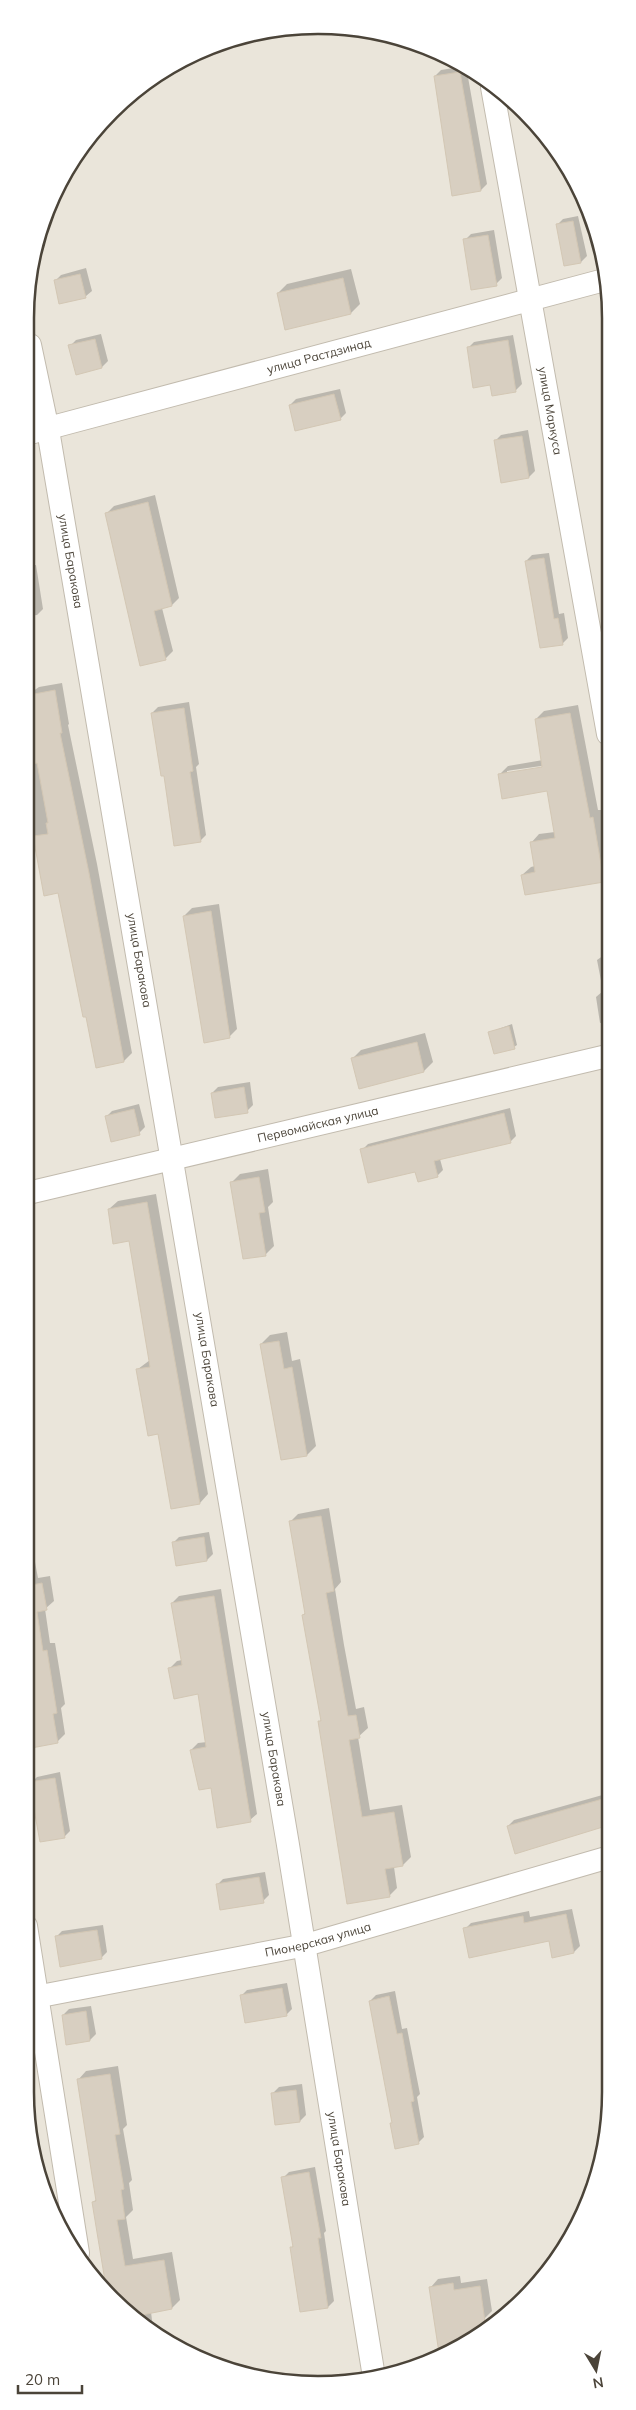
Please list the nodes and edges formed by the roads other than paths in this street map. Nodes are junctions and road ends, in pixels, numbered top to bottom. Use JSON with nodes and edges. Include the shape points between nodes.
{"nodes":[{"id":1,"x":493,"y":94,"type":"edge"},
{"id":2,"x":600,"y":280,"type":"edge"},
{"id":3,"x":530,"y":298,"type":"junction"},
{"id":4,"x":34,"y":383,"type":"edge"},
{"id":5,"x":39,"y":431,"type":"edge"},
{"id":6,"x":602,"y":700,"type":"edge"},
{"id":7,"x":602,"y":1057,"type":"edge"},
{"id":8,"x":174,"y":1159,"type":"junction"},
{"id":9,"x":34,"y":1192,"type":"edge"},
{"id":10,"x":602,"y":1859,"type":"edge"},
{"id":11,"x":306,"y":1945,"type":"junction"},
{"id":12,"x":34,"y":1997,"type":"edge"},
{"id":13,"x":34,"y":2014,"type":"edge"},
{"id":14,"x":76,"y":2240,"type":"edge"},
{"id":15,"x":373,"y":2371,"type":"edge"}],
"edges":[{"from":1,"to":3,"type":"street","name":"улица Маркуса"},
{"from":2,"to":3,"type":"street","name":"улица Растдзинад"},
{"from":3,"to":5,"type":"street","name":"улица Растдзинад"},
{"from":3,"to":6,"type":"street","name":"улица Маркуса"},
{"from":4,"to":5,"type":"street","name":"улица Баракова"},
{"from":5,"to":8,"type":"street","name":"улица Баракова"},
{"from":7,"to":8,"type":"street","name":"Первомайская улица"},
{"from":8,"to":9,"type":"street","name":"Первомайская улица"},
{"from":8,"to":11,"type":"street","name":"улица Баракова"},
{"from":10,"to":11,"type":"street","name":"Пионерская улица"},
{"from":11,"to":12,"type":"street","name":"Пионерская улица"},
{"from":11,"to":15,"type":"street","name":"улица Баракова"},
{"from":13,"to":14,"type":"street"}]}
